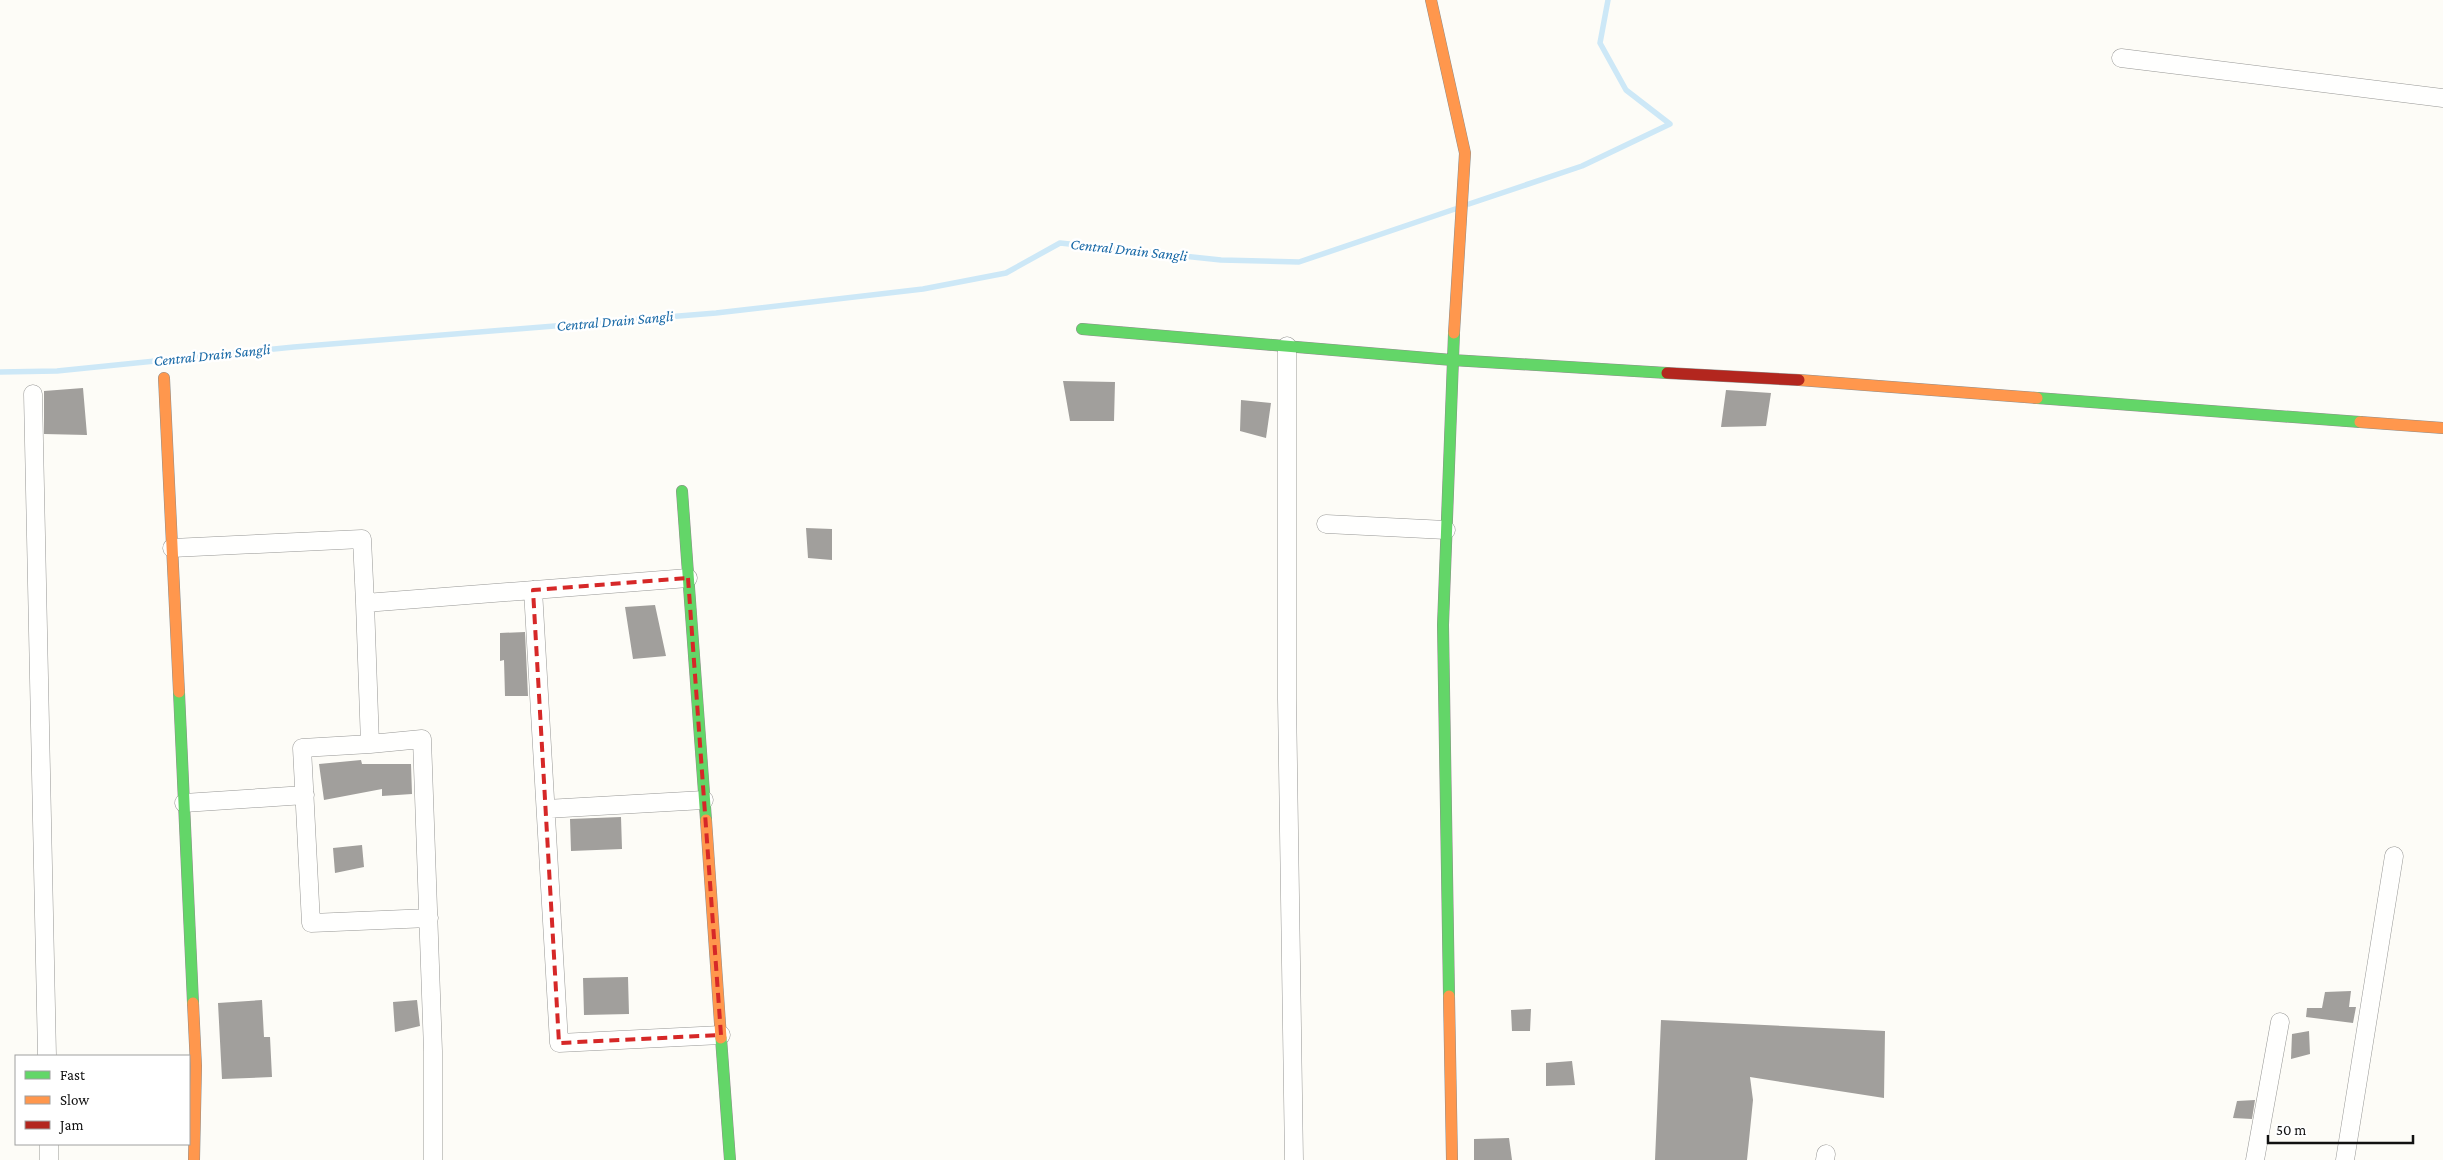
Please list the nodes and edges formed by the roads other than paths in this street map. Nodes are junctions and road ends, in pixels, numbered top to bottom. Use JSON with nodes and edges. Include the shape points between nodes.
{"nodes":[{"id":1,"x":1431,"y":0,"type":"edge"},
{"id":2,"x":2121,"y":58,"type":"dead end"},
{"id":3,"x":2443,"y":98,"type":"edge"},
{"id":4,"x":1082,"y":329,"type":"dead end"},
{"id":5,"x":1287,"y":346,"type":"junction"},
{"id":6,"x":1452,"y":360,"type":"junction"},
{"id":7,"x":164,"y":378,"type":"dead end"},
{"id":8,"x":33,"y":394,"type":"dead end"},
{"id":9,"x":2443,"y":428,"type":"edge"},
{"id":10,"x":682,"y":491,"type":"dead end"},
{"id":11,"x":1326,"y":524,"type":"dead end"},
{"id":12,"x":1446,"y":530,"type":"junction"},
{"id":13,"x":172,"y":548,"type":"junction"},
{"id":14,"x":688,"y":578,"type":"junction"},
{"id":15,"x":533,"y":590,"type":"junction"},
{"id":16,"x":365,"y":603,"type":"junction"},
{"id":17,"x":370,"y":744,"type":"junction"},
{"id":18,"x":305,"y":795,"type":"junction"},
{"id":19,"x":704,"y":800,"type":"junction"},
{"id":20,"x":184,"y":803,"type":"junction"},
{"id":21,"x":546,"y":809,"type":"junction"},
{"id":22,"x":2394,"y":856,"type":"dead end"},
{"id":23,"x":429,"y":918,"type":"junction"},
{"id":24,"x":2280,"y":1022,"type":"dead end"},
{"id":25,"x":721,"y":1036,"type":"junction"},
{"id":26,"x":47,"y":1055,"type":"edge"},
{"id":27,"x":192,"y":1106,"type":"edge"},
{"id":28,"x":49,"y":1145,"type":"edge"},
{"id":29,"x":49,"y":1160,"type":"edge"},
{"id":30,"x":194,"y":1160,"type":"edge"},
{"id":31,"x":433,"y":1160,"type":"edge"},
{"id":32,"x":730,"y":1160,"type":"edge"},
{"id":33,"x":1294,"y":1160,"type":"edge"},
{"id":34,"x":1452,"y":1160,"type":"edge"},
{"id":35,"x":2255,"y":1160,"type":"edge"},
{"id":36,"x":2345,"y":1160,"type":"edge"}],
"edges":[{"from":1,"to":6,"type":"street","via":[[1465,153]]},
{"from":2,"to":3,"type":"street"},
{"from":4,"to":5,"type":"street"},
{"from":5,"to":6,"type":"street"},
{"from":5,"to":33,"type":"street","via":[[1287,699]]},
{"from":6,"to":9,"type":"street","via":[[1829,382]]},
{"from":6,"to":12,"type":"street"},
{"from":7,"to":13,"type":"street"},
{"from":8,"to":26,"type":"street"},
{"from":10,"to":14,"type":"street"},
{"from":11,"to":12,"type":"street"},
{"from":12,"to":34,"type":"street","via":[[1443,625]]},
{"from":13,"to":16,"type":"street","via":[[362,539]]},
{"from":13,"to":20,"type":"street"},
{"from":14,"to":15,"type":"street"},
{"from":14,"to":19,"type":"street"},
{"from":15,"to":16,"type":"street"},
{"from":15,"to":21,"type":"street"},
{"from":16,"to":17,"type":"street"},
{"from":17,"to":18,"type":"street","via":[[302,748]]},
{"from":17,"to":23,"type":"street","via":[[422,739]]},
{"from":18,"to":20,"type":"street"},
{"from":18,"to":23,"type":"street","via":[[311,924]]},
{"from":19,"to":21,"type":"street"},
{"from":19,"to":25,"type":"street"},
{"from":20,"to":27,"type":"street","via":[[196,1066]]},
{"from":21,"to":25,"type":"street","via":[[559,1043]]},
{"from":22,"to":36,"type":"street"},
{"from":23,"to":31,"type":"street"},
{"from":24,"to":35,"type":"street"},
{"from":25,"to":32,"type":"street"},
{"from":27,"to":30,"type":"street"},
{"from":28,"to":29,"type":"street"}]}
